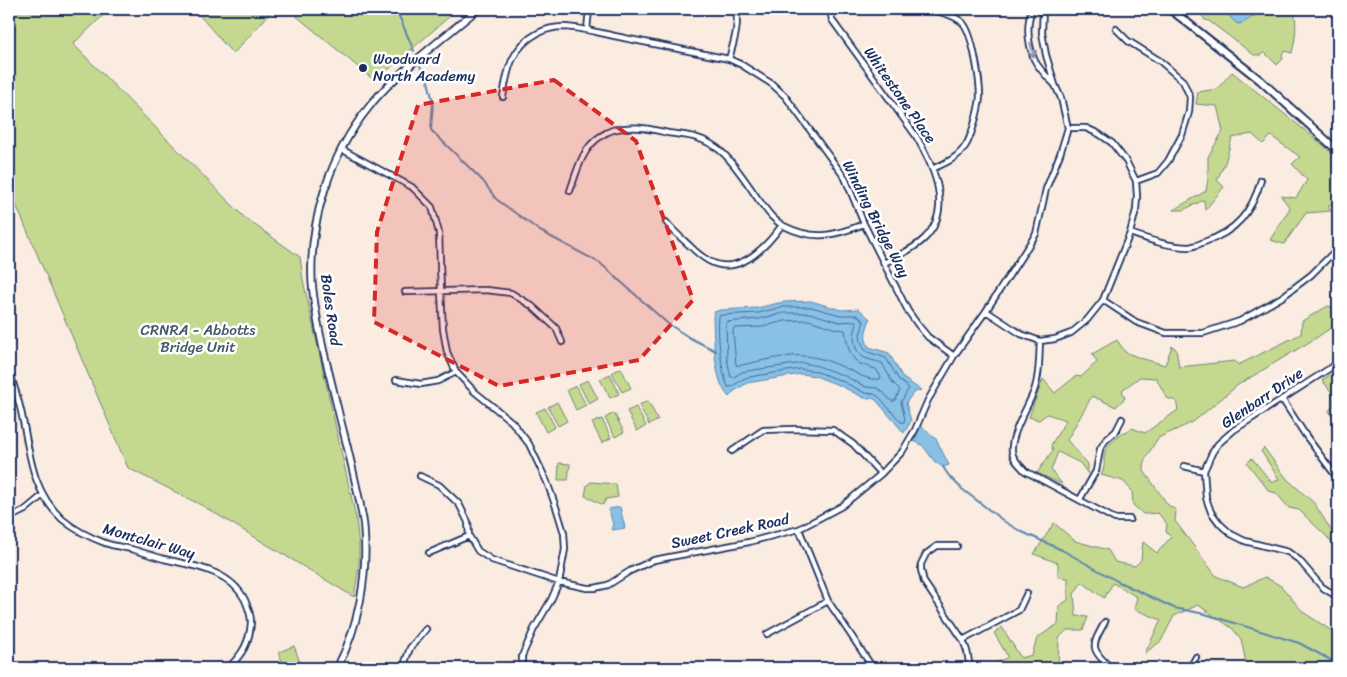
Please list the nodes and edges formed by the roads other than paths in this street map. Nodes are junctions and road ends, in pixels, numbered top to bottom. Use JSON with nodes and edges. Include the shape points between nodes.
{"nodes":[{"id":1,"x":478,"y":9,"type":"edge"},
{"id":2,"x":589,"y":9,"type":"edge"},
{"id":3,"x":736,"y":9,"type":"edge"},
{"id":4,"x":830,"y":9,"type":"edge"},
{"id":5,"x":926,"y":9,"type":"edge"},
{"id":6,"x":1032,"y":9,"type":"edge"},
{"id":7,"x":1044,"y":9,"type":"edge"},
{"id":8,"x":1170,"y":9,"type":"edge"},
{"id":9,"x":1116,"y":29,"type":"dead end"},
{"id":10,"x":587,"y":30,"type":"junction"},
{"id":11,"x":729,"y":59,"type":"junction"},
{"id":12,"x":1055,"y":85,"type":"junction"},
{"id":13,"x":503,"y":97,"type":"dead end"},
{"id":14,"x":1068,"y":128,"type":"junction"},
{"id":15,"x":341,"y":149,"type":"junction"},
{"id":16,"x":1338,"y":151,"type":"edge"},
{"id":17,"x":932,"y":169,"type":"junction"},
{"id":18,"x":1261,"y":180,"type":"dead end"},
{"id":19,"x":1136,"y":181,"type":"junction"},
{"id":20,"x":570,"y":191,"type":"dead end"},
{"id":21,"x":666,"y":222,"type":"dead end"},
{"id":22,"x":864,"y":224,"type":"junction"},
{"id":23,"x":782,"y":225,"type":"junction"},
{"id":24,"x":1130,"y":233,"type":"junction"},
{"id":25,"x":1333,"y":253,"type":"dead end"},
{"id":26,"x":884,"y":263,"type":"junction"},
{"id":27,"x":405,"y":292,"type":"dead end"},
{"id":28,"x":441,"y":292,"type":"junction"},
{"id":29,"x":1103,"y":300,"type":"junction"},
{"id":30,"x":986,"y":311,"type":"junction"},
{"id":31,"x":1040,"y":341,"type":"junction"},
{"id":32,"x":562,"y":342,"type":"dead end"},
{"id":33,"x":954,"y":356,"type":"junction"},
{"id":34,"x":1338,"y":363,"type":"edge"},
{"id":35,"x":9,"y":371,"type":"edge"},
{"id":36,"x":456,"y":372,"type":"junction"},
{"id":37,"x":396,"y":380,"type":"dead end"},
{"id":38,"x":1282,"y":399,"type":"junction"},
{"id":39,"x":1122,"y":419,"type":"dead end"},
{"id":40,"x":732,"y":450,"type":"dead end"},
{"id":41,"x":1184,"y":466,"type":"dead end"},
{"id":42,"x":1204,"y":471,"type":"junction"},
{"id":43,"x":881,"y":474,"type":"junction"},
{"id":44,"x":420,"y":476,"type":"dead end"},
{"id":45,"x":1338,"y":479,"type":"edge"},
{"id":46,"x":43,"y":495,"type":"junction"},
{"id":47,"x":1080,"y":499,"type":"junction"},
{"id":48,"x":9,"y":518,"type":"edge"},
{"id":49,"x":1130,"y":518,"type":"dead end"},
{"id":50,"x":799,"y":529,"type":"junction"},
{"id":51,"x":469,"y":536,"type":"junction"},
{"id":52,"x":957,"y":546,"type":"dead end"},
{"id":53,"x":429,"y":553,"type":"dead end"},
{"id":54,"x":559,"y":582,"type":"junction"},
{"id":55,"x":1027,"y":593,"type":"dead end"},
{"id":56,"x":1338,"y":597,"type":"edge"},
{"id":57,"x":828,"y":601,"type":"junction"},
{"id":58,"x":1105,"y":622,"type":"dead end"},
{"id":59,"x":426,"y":628,"type":"dead end"},
{"id":60,"x":767,"y":634,"type":"dead end"},
{"id":61,"x":963,"y":640,"type":"junction"},
{"id":62,"x":1196,"y":657,"type":"dead end"},
{"id":63,"x":228,"y":668,"type":"edge"},
{"id":64,"x":337,"y":668,"type":"edge"},
{"id":65,"x":403,"y":668,"type":"edge"},
{"id":66,"x":522,"y":668,"type":"edge"},
{"id":67,"x":872,"y":668,"type":"edge"},
{"id":68,"x":970,"y":668,"type":"edge"},
{"id":69,"x":1111,"y":668,"type":"edge"},
{"id":70,"x":1190,"y":668,"type":"edge"}],
"edges":[{"from":1,"to":15,"type":"street","name":"Boles Road","via":[[390,83],[369,106]]},
{"from":2,"to":10,"type":"street"},
{"from":3,"to":11,"type":"street","via":[[738,19]]},
{"from":4,"to":17,"type":"street","name":"Whitestone Place","via":[[832,20],[916,136]]},
{"from":5,"to":17,"type":"street","via":[[940,12],[964,25],[974,52],[980,96],[967,143],[954,159]]},
{"from":6,"to":12,"type":"street","one_way":true,"via":[[1028,26],[1035,60]]},
{"from":7,"to":12,"type":"street","via":[[1042,33]]},
{"from":8,"to":16,"type":"main road","via":[[1260,80]]},
{"from":9,"to":19,"type":"street","via":[[1128,42],[1160,61],[1183,81],[1190,98],[1182,134],[1168,161],[1158,173]]},
{"from":10,"to":11,"type":"street","name":"Winding Bridge Way"},
{"from":10,"to":13,"type":"street","name":"Winding Bridge Way","via":[[549,28],[526,41],[515,53],[508,70]]},
{"from":11,"to":22,"type":"street","name":"Winding Bridge Way","via":[[772,84],[785,96],[845,178]]},
{"from":12,"to":14,"type":"street"},
{"from":14,"to":19,"type":"street","via":[[1086,128],[1112,144]]},
{"from":14,"to":30,"type":"street","name":"Sweet Creek Road","via":[[1046,189],[1036,234]]},
{"from":15,"to":28,"type":"street","via":[[412,187],[432,207],[439,233]]},
{"from":15,"to":64,"type":"street","name":"Boles Road","via":[[321,202],[312,254],[314,304],[364,528],[365,556],[358,609]]},
{"from":17,"to":26,"type":"street","name":"Whitestone Place","via":[[940,202],[939,215],[933,227],[916,246]]},
{"from":18,"to":24,"type":"street","via":[[1249,211],[1233,228],[1213,240],[1191,247],[1160,244]]},
{"from":19,"to":24,"type":"street","via":[[1136,210]]},
{"from":20,"to":23,"type":"street","via":[[580,162],[601,136],[628,127],[685,135],[710,143],[722,152],[772,217]]},
{"from":21,"to":23,"type":"street","via":[[701,256],[722,265],[734,265],[760,252]]},
{"from":22,"to":23,"type":"street","via":[[825,236],[798,232]]},
{"from":22,"to":26,"type":"street","name":"Winding Bridge Way"},
{"from":24,"to":29,"type":"street"},
{"from":25,"to":29,"type":"street","via":[[1282,297],[1240,321],[1203,333],[1166,334],[1136,322]]},
{"from":26,"to":33,"type":"street","name":"Winding Bridge Way","via":[[918,325],[928,337]]},
{"from":27,"to":28,"type":"street"},
{"from":28,"to":32,"type":"street","via":[[486,290],[511,293],[532,306],[556,328]]},
{"from":28,"to":36,"type":"street","via":[[447,352]]},
{"from":29,"to":31,"type":"street","via":[[1071,333]]},
{"from":30,"to":31,"type":"street","via":[[1021,334]]},
{"from":30,"to":33,"type":"street","name":"Sweet Creek Road"},
{"from":31,"to":47,"type":"street","via":[[1035,389],[1018,427],[1012,453],[1025,471]]},
{"from":33,"to":43,"type":"street","name":"Sweet Creek Road","via":[[928,400],[911,438]]},
{"from":34,"to":38,"type":"street","name":"Glenbarr Drive"},
{"from":35,"to":46,"type":"street","name":"Montclair Way","via":[[17,393],[32,468]]},
{"from":36,"to":37,"type":"street","via":[[438,381],[421,384]]},
{"from":36,"to":54,"type":"street","via":[[512,422],[536,458],[564,533],[565,549]]},
{"from":38,"to":42,"type":"street","name":"Glenbarr Drive","via":[[1218,444]]},
{"from":38,"to":45,"type":"street"},
{"from":39,"to":47,"type":"street","via":[[1116,431],[1104,441],[1096,471]]},
{"from":40,"to":43,"type":"street","via":[[763,430],[833,430],[853,444]]},
{"from":41,"to":42,"type":"street"},
{"from":42,"to":56,"type":"street","via":[[1206,498],[1220,524],[1245,540],[1288,552],[1300,560],[1322,587]]},
{"from":43,"to":50,"type":"street","name":"Sweet Creek Road","via":[[842,506]]},
{"from":44,"to":51,"type":"street","name":"Sweet Creek Road","via":[[439,485],[459,504],[468,522]]},
{"from":46,"to":48,"type":"street"},
{"from":46,"to":63,"type":"street","name":"Montclair Way","via":[[62,518],[88,536],[190,564],[229,580],[242,594],[251,619],[246,645]]},
{"from":47,"to":49,"type":"street","via":[[1115,519]]},
{"from":50,"to":54,"type":"street","name":"Sweet Creek Road","via":[[654,560],[608,585],[587,588]]},
{"from":50,"to":57,"type":"street"},
{"from":51,"to":53,"type":"street"},
{"from":51,"to":54,"type":"street","name":"Sweet Creek Road","via":[[478,551],[492,560]]},
{"from":52,"to":61,"type":"street","via":[[936,546],[926,554],[921,570],[924,582]]},
{"from":54,"to":66,"type":"street","via":[[522,656]]},
{"from":55,"to":61,"type":"street","via":[[1019,610]]},
{"from":57,"to":60,"type":"street"},
{"from":57,"to":67,"type":"street"},
{"from":58,"to":69,"type":"street","via":[[1094,642],[1096,652]]},
{"from":59,"to":65,"type":"street","via":[[410,648]]},
{"from":61,"to":68,"type":"street"},
{"from":62,"to":70,"type":"street"}]}
